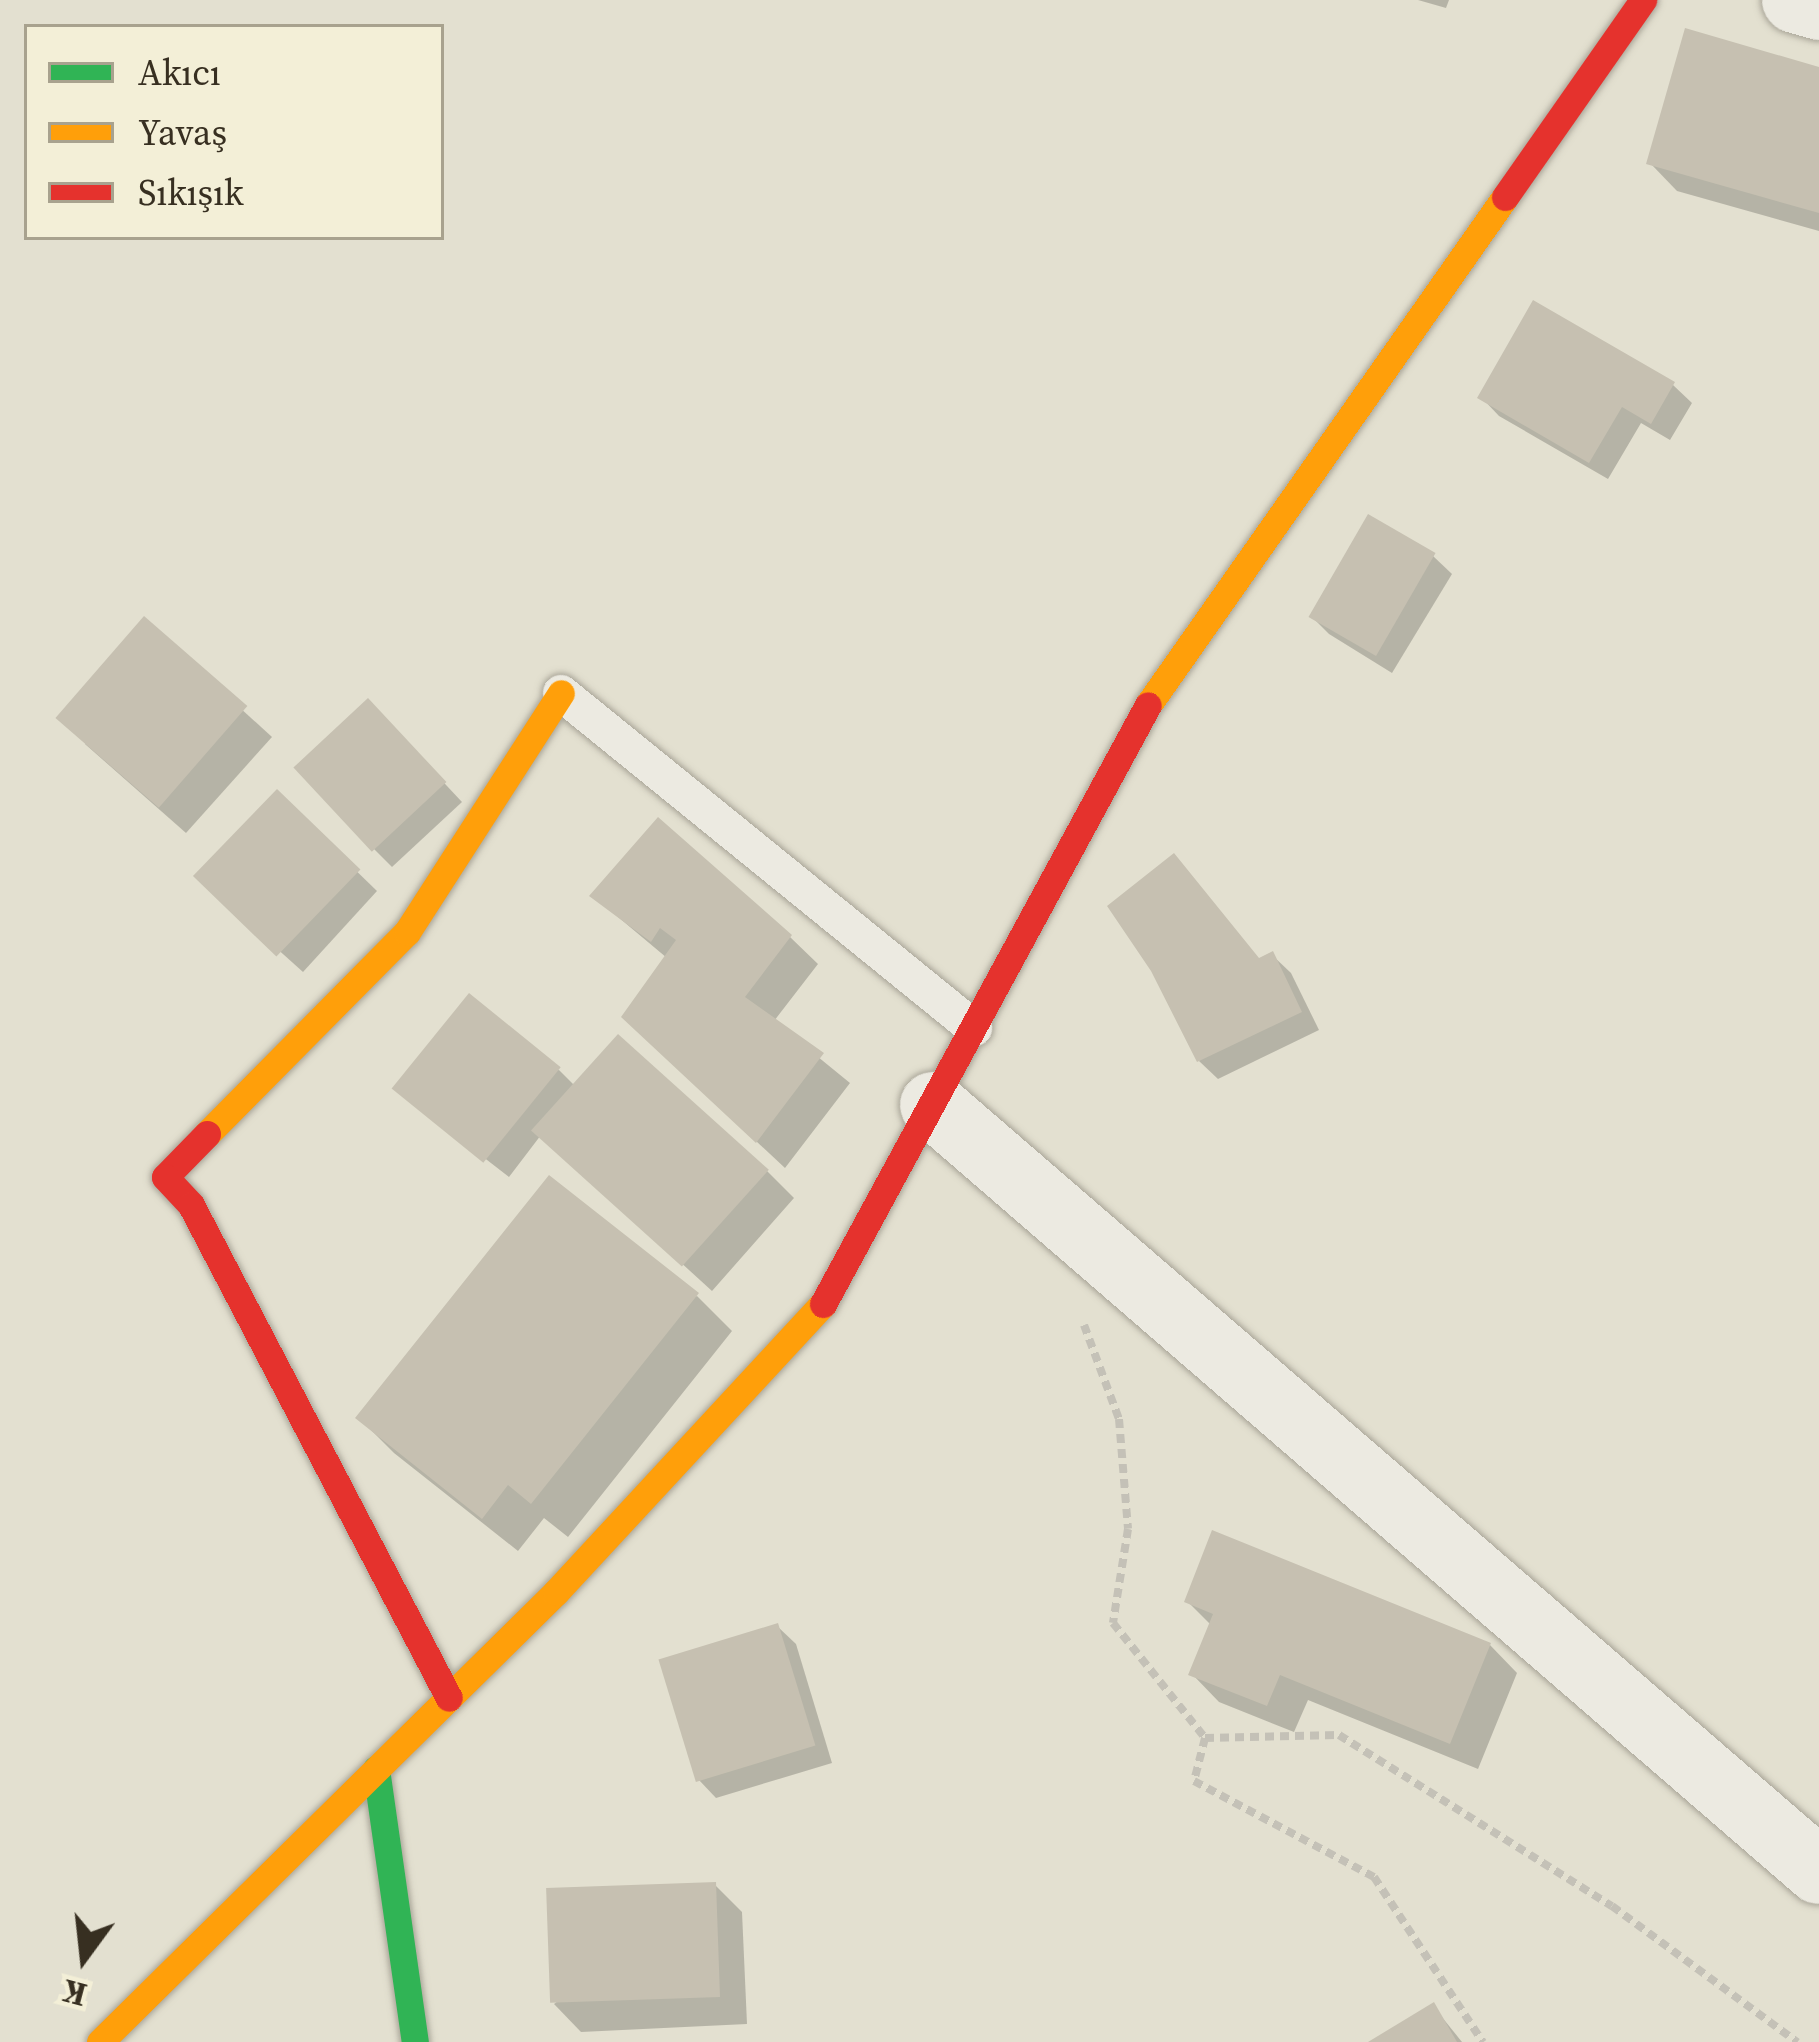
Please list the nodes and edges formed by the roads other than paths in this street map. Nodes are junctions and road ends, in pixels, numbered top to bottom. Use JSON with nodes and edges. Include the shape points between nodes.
{"nodes":[{"id":1,"x":1643,"y":0,"type":"edge"},
{"id":2,"x":1795,"y":0,"type":"edge"},
{"id":3,"x":1819,"y":8,"type":"edge"},
{"id":4,"x":561,"y":693,"type":"joint"},
{"id":5,"x":974,"y":1028,"type":"junction"},
{"id":6,"x":933,"y":1105,"type":"junction"},
{"id":7,"x":449,"y":1698,"type":"junction"},
{"id":8,"x":376,"y":1769,"type":"junction"},
{"id":9,"x":1819,"y":1871,"type":"edge"},
{"id":10,"x":100,"y":2042,"type":"edge"},
{"id":11,"x":415,"y":2042,"type":"edge"}],
"edges":[{"from":1,"to":5,"type":"street","via":[[1144,710]]},
{"from":2,"to":3,"type":"street"},
{"from":4,"to":5,"type":"lane"},
{"from":4,"to":7,"type":"street","via":[[407,932],[165,1177],[191,1205]]},
{"from":5,"to":6,"type":"street"},
{"from":6,"to":7,"type":"street","via":[[833,1294]]},
{"from":6,"to":9,"type":"street"},
{"from":7,"to":8,"type":"street"},
{"from":8,"to":10,"type":"street"},
{"from":8,"to":11,"type":"street"}]}
